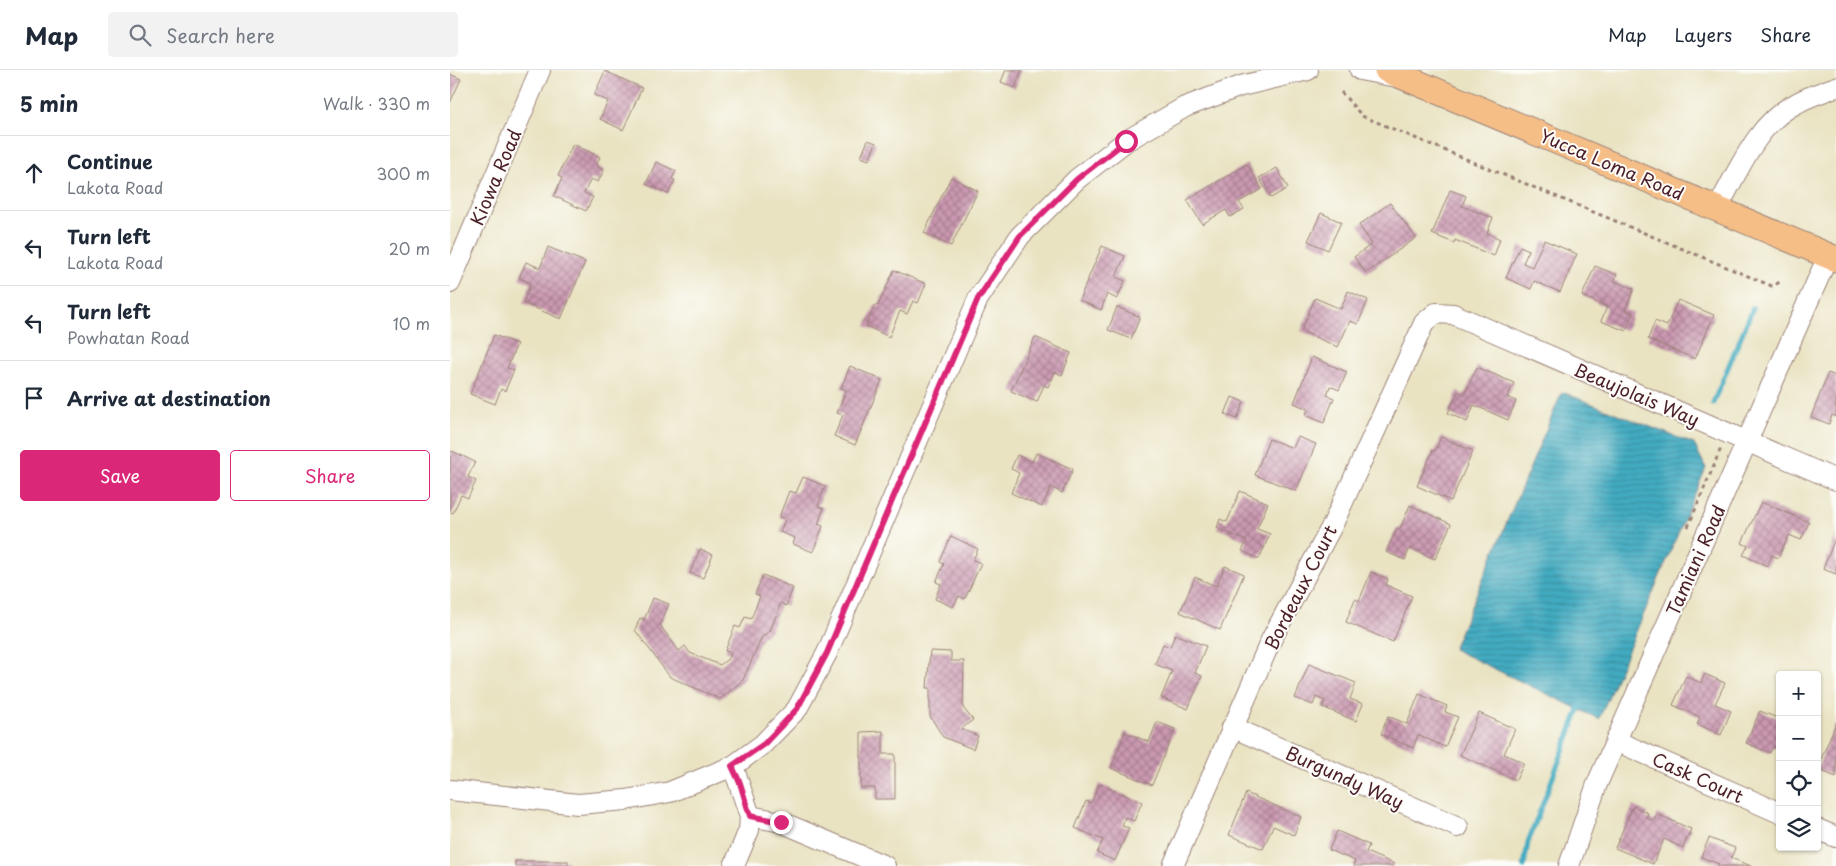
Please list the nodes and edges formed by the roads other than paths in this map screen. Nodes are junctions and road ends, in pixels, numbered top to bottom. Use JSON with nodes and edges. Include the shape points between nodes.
{"nodes":[{"id":1,"x":540,"y":70,"type":"edge"},
{"id":2,"x":1308,"y":70,"type":"edge"},
{"id":3,"x":1360,"y":70,"type":"edge"},
{"id":4,"x":1403,"y":73,"type":"edge"},
{"id":5,"x":1836,"y":87,"type":"edge"},
{"id":6,"x":1717,"y":209,"type":"junction"},
{"id":7,"x":1832,"y":258,"type":"edge"},
{"id":8,"x":450,"y":283,"type":"edge"},
{"id":9,"x":1436,"y":314,"type":"joint"},
{"id":10,"x":1747,"y":442,"type":"junction"},
{"id":11,"x":1836,"y":480,"type":"edge"},
{"id":12,"x":1232,"y":727,"type":"junction"},
{"id":13,"x":1616,"y":741,"type":"junction"},
{"id":14,"x":732,"y":766,"type":"junction"},
{"id":15,"x":450,"y":790,"type":"edge"},
{"id":16,"x":1776,"y":811,"type":"edge"},
{"id":17,"x":750,"y":816,"type":"junction"},
{"id":18,"x":1458,"y":827,"type":"dead end"},
{"id":19,"x":1821,"y":831,"type":"edge"},
{"id":20,"x":1836,"y":837,"type":"edge"},
{"id":21,"x":734,"y":866,"type":"edge"},
{"id":22,"x":885,"y":866,"type":"edge"},
{"id":23,"x":1173,"y":866,"type":"edge"},
{"id":24,"x":1569,"y":866,"type":"edge"}],
"edges":[{"from":1,"to":8,"type":"street","name":"Kiowa Road"},
{"from":2,"to":14,"type":"street","via":[[1241,86],[1185,107],[1151,126],[1077,179],[1020,236],[978,299],[827,653],[797,709],[764,744]]},
{"from":3,"to":4,"type":"street"},
{"from":4,"to":6,"type":"main road","name":"Yucca Loma Road"},
{"from":5,"to":6,"type":"street","via":[[1795,103],[1773,120],[1754,144]]},
{"from":6,"to":7,"type":"main road","name":"Yucca Loma Road"},
{"from":7,"to":10,"type":"street","name":"Tamiani Road"},
{"from":9,"to":10,"type":"street","name":"Beaujolais Way","via":[[1453,314]]},
{"from":9,"to":12,"type":"street","name":"Bordeaux Court","via":[[1424,323],[1333,524],[1272,640]]},
{"from":10,"to":11,"type":"street","name":"Beaujolais Way"},
{"from":10,"to":13,"type":"street","name":"Tamiani Road"},
{"from":12,"to":18,"type":"street","name":"Burgundy Way"},
{"from":12,"to":23,"type":"street","name":"Bordeaux Court"},
{"from":13,"to":16,"type":"street","name":"Cask Court"},
{"from":13,"to":24,"type":"street","name":"Tamiani Road","via":[[1597,784]]},
{"from":14,"to":15,"type":"street","via":[[670,792],[626,800],[578,804]]},
{"from":14,"to":17,"type":"street"},
{"from":17,"to":21,"type":"street","via":[[749,830]]},
{"from":17,"to":22,"type":"street","via":[[781,822]]},
{"from":19,"to":20,"type":"street"}]}
